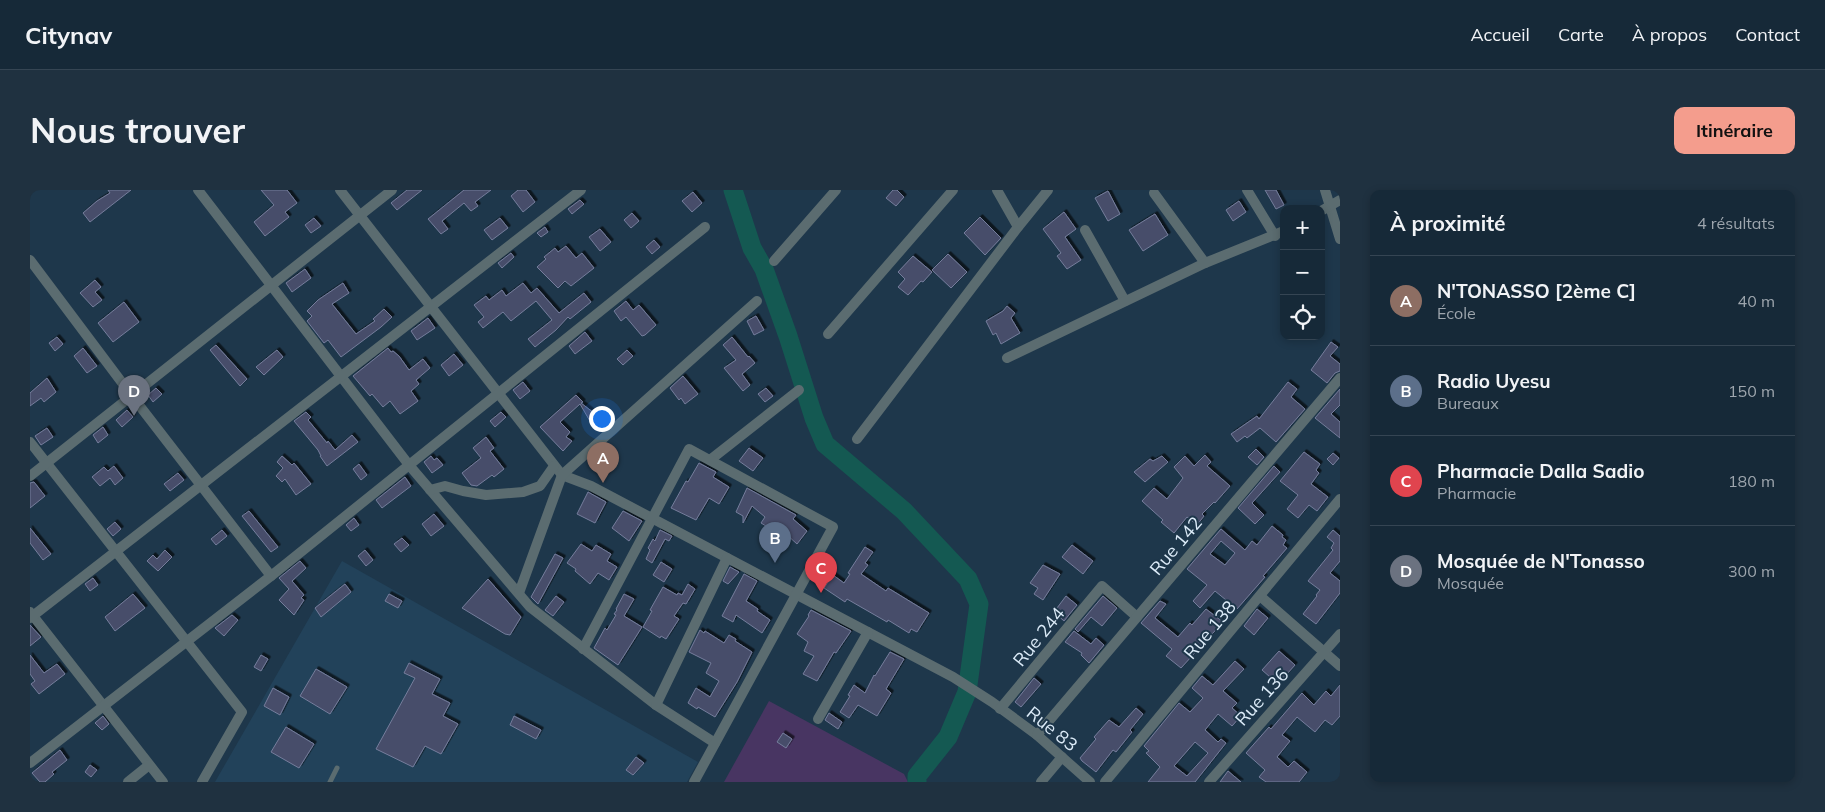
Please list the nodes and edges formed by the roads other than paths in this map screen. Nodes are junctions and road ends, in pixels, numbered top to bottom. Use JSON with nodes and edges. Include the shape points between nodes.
{"nodes":[{"id":1,"x":198,"y":190,"type":"edge"},
{"id":2,"x":340,"y":190,"type":"edge"},
{"id":3,"x":392,"y":190,"type":"edge"},
{"id":4,"x":836,"y":190,"type":"edge"},
{"id":5,"x":953,"y":190,"type":"edge"},
{"id":6,"x":997,"y":190,"type":"edge"},
{"id":7,"x":1048,"y":190,"type":"edge"},
{"id":8,"x":1247,"y":190,"type":"edge"},
{"id":9,"x":1325,"y":190,"type":"edge"},
{"id":10,"x":573,"y":192,"type":"edge"},
{"id":11,"x":1154,"y":193,"type":"dead end"},
{"id":12,"x":1340,"y":200,"type":"edge"},
{"id":13,"x":1325,"y":205,"type":"edge"},
{"id":14,"x":1325,"y":209,"type":"edge"},
{"id":15,"x":360,"y":216,"type":"junction"},
{"id":16,"x":705,"y":227,"type":"dead end"},
{"id":17,"x":1018,"y":227,"type":"junction"},
{"id":18,"x":1085,"y":230,"type":"dead end"},
{"id":19,"x":1280,"y":234,"type":"edge"},
{"id":20,"x":1340,"y":239,"type":"edge"},
{"id":21,"x":30,"y":260,"type":"edge"},
{"id":22,"x":774,"y":261,"type":"dead end"},
{"id":23,"x":1205,"y":263,"type":"junction"},
{"id":24,"x":271,"y":286,"type":"junction"},
{"id":25,"x":757,"y":301,"type":"dead end"},
{"id":26,"x":1125,"y":301,"type":"junction"},
{"id":27,"x":430,"y":307,"type":"junction"},
{"id":28,"x":828,"y":334,"type":"dead end"},
{"id":29,"x":1007,"y":358,"type":"dead end"},
{"id":30,"x":341,"y":376,"type":"junction"},
{"id":31,"x":1340,"y":378,"type":"edge"},
{"id":32,"x":799,"y":390,"type":"dead end"},
{"id":33,"x":498,"y":394,"type":"junction"},
{"id":34,"x":132,"y":396,"type":"junction"},
{"id":35,"x":857,"y":439,"type":"dead end"},
{"id":36,"x":30,"y":442,"type":"edge"},
{"id":37,"x":710,"y":460,"type":"junction"},
{"id":38,"x":46,"y":463,"type":"junction"},
{"id":39,"x":410,"y":465,"type":"junction"},
{"id":40,"x":554,"y":466,"type":"junction"},
{"id":41,"x":562,"y":475,"type":"junction"},
{"id":42,"x":30,"y":476,"type":"edge"},
{"id":43,"x":201,"y":485,"type":"junction"},
{"id":44,"x":430,"y":490,"type":"junction"},
{"id":45,"x":1340,"y":499,"type":"edge"},
{"id":46,"x":652,"y":518,"type":"junction"},
{"id":47,"x":115,"y":552,"type":"junction"},
{"id":48,"x":727,"y":558,"type":"junction"},
{"id":49,"x":270,"y":576,"type":"junction"},
{"id":50,"x":519,"y":593,"type":"junction"},
{"id":51,"x":796,"y":594,"type":"junction"},
{"id":52,"x":1260,"y":596,"type":"junction"},
{"id":53,"x":31,"y":615,"type":"edge"},
{"id":54,"x":1137,"y":617,"type":"junction"},
{"id":55,"x":868,"y":632,"type":"junction"},
{"id":56,"x":1340,"y":634,"type":"edge"},
{"id":57,"x":186,"y":642,"type":"junction"},
{"id":58,"x":583,"y":649,"type":"junction"},
{"id":59,"x":1324,"y":652,"type":"junction"},
{"id":60,"x":1340,"y":666,"type":"edge"},
{"id":61,"x":656,"y":705,"type":"junction"},
{"id":62,"x":103,"y":706,"type":"junction"},
{"id":63,"x":1000,"y":709,"type":"junction"},
{"id":64,"x":818,"y":719,"type":"dead end"},
{"id":65,"x":1037,"y":735,"type":"junction"},
{"id":66,"x":715,"y":743,"type":"junction"},
{"id":67,"x":1062,"y":757,"type":"junction"},
{"id":68,"x":30,"y":763,"type":"edge"},
{"id":69,"x":149,"y":765,"type":"junction"},
{"id":70,"x":337,"y":768,"type":"dead end"},
{"id":71,"x":128,"y":782,"type":"edge"},
{"id":72,"x":162,"y":782,"type":"edge"},
{"id":73,"x":202,"y":782,"type":"edge"},
{"id":74,"x":330,"y":782,"type":"edge"},
{"id":75,"x":694,"y":782,"type":"edge"},
{"id":76,"x":1041,"y":782,"type":"edge"},
{"id":77,"x":1090,"y":782,"type":"edge"},
{"id":78,"x":1105,"y":782,"type":"edge"},
{"id":79,"x":1209,"y":782,"type":"edge"}],
"edges":[{"from":1,"to":24,"type":"street"},
{"from":2,"to":15,"type":"street"},
{"from":3,"to":15,"type":"street"},
{"from":4,"to":22,"type":"street"},
{"from":5,"to":28,"type":"street"},
{"from":6,"to":17,"type":"street"},
{"from":7,"to":17,"type":"street"},
{"from":8,"to":19,"type":"street"},
{"from":9,"to":13,"type":"street"},
{"from":10,"to":27,"type":"street"},
{"from":11,"to":23,"type":"street"},
{"from":12,"to":14,"type":"street"},
{"from":14,"to":20,"type":"street"},
{"from":15,"to":24,"type":"street"},
{"from":15,"to":27,"type":"street"},
{"from":16,"to":33,"type":"street"},
{"from":17,"to":35,"type":"street"},
{"from":18,"to":26,"type":"street"},
{"from":19,"to":23,"type":"street"},
{"from":21,"to":34,"type":"street"},
{"from":23,"to":26,"type":"street"},
{"from":24,"to":30,"type":"street"},
{"from":24,"to":34,"type":"street"},
{"from":25,"to":41,"type":"street"},
{"from":26,"to":29,"type":"street"},
{"from":27,"to":30,"type":"street"},
{"from":27,"to":33,"type":"street"},
{"from":30,"to":39,"type":"street"},
{"from":30,"to":43,"type":"street"},
{"from":31,"to":54,"type":"street","name":"Rue 142"},
{"from":32,"to":37,"type":"street"},
{"from":33,"to":39,"type":"street"},
{"from":33,"to":40,"type":"street"},
{"from":34,"to":38,"type":"street"},
{"from":34,"to":43,"type":"street"},
{"from":36,"to":38,"type":"street"},
{"from":37,"to":46,"type":"street","via":[[689,449]]},
{"from":37,"to":51,"type":"street","via":[[833,527]]},
{"from":38,"to":42,"type":"street"},
{"from":38,"to":47,"type":"street"},
{"from":39,"to":44,"type":"street"},
{"from":39,"to":49,"type":"street"},
{"from":40,"to":41,"type":"street"},
{"from":40,"to":44,"type":"street","via":[[540,486],[523,492],[486,495],[445,486]]},
{"from":41,"to":46,"type":"street","name":"Rue 83","via":[[591,486]]},
{"from":41,"to":50,"type":"street"},
{"from":43,"to":47,"type":"street"},
{"from":43,"to":49,"type":"street"},
{"from":44,"to":50,"type":"street"},
{"from":45,"to":52,"type":"street","name":"Rue 138"},
{"from":46,"to":48,"type":"street","name":"Rue 83"},
{"from":46,"to":58,"type":"street"},
{"from":47,"to":53,"type":"street"},
{"from":47,"to":57,"type":"street"},
{"from":48,"to":51,"type":"street","name":"Rue 83"},
{"from":48,"to":61,"type":"street"},
{"from":49,"to":57,"type":"street"},
{"from":50,"to":58,"type":"street","via":[[530,607]]},
{"from":51,"to":55,"type":"street","name":"Rue 83"},
{"from":51,"to":66,"type":"street"},
{"from":52,"to":59,"type":"street"},
{"from":52,"to":78,"type":"street","name":"Rue 138"},
{"from":53,"to":62,"type":"street"},
{"from":54,"to":63,"type":"street","name":"Rue 244","via":[[1102,586]]},
{"from":54,"to":65,"type":"street","name":"Rue 142"},
{"from":55,"to":63,"type":"street","name":"Rue 83","via":[[953,678]]},
{"from":55,"to":64,"type":"street"},
{"from":56,"to":59,"type":"street","name":"Rue 136"},
{"from":57,"to":62,"type":"street"},
{"from":57,"to":73,"type":"street","via":[[242,712]]},
{"from":58,"to":61,"type":"street"},
{"from":59,"to":60,"type":"street"},
{"from":59,"to":79,"type":"street","name":"Rue 136"},
{"from":61,"to":66,"type":"street"},
{"from":62,"to":68,"type":"street"},
{"from":62,"to":69,"type":"street"},
{"from":63,"to":65,"type":"street","name":"Rue 83"},
{"from":65,"to":67,"type":"street","name":"Rue 83"},
{"from":66,"to":75,"type":"street"},
{"from":67,"to":76,"type":"street"},
{"from":67,"to":77,"type":"street","name":"Rue 83"},
{"from":69,"to":71,"type":"street"},
{"from":69,"to":72,"type":"street"},
{"from":70,"to":74,"type":"lane"}]}
